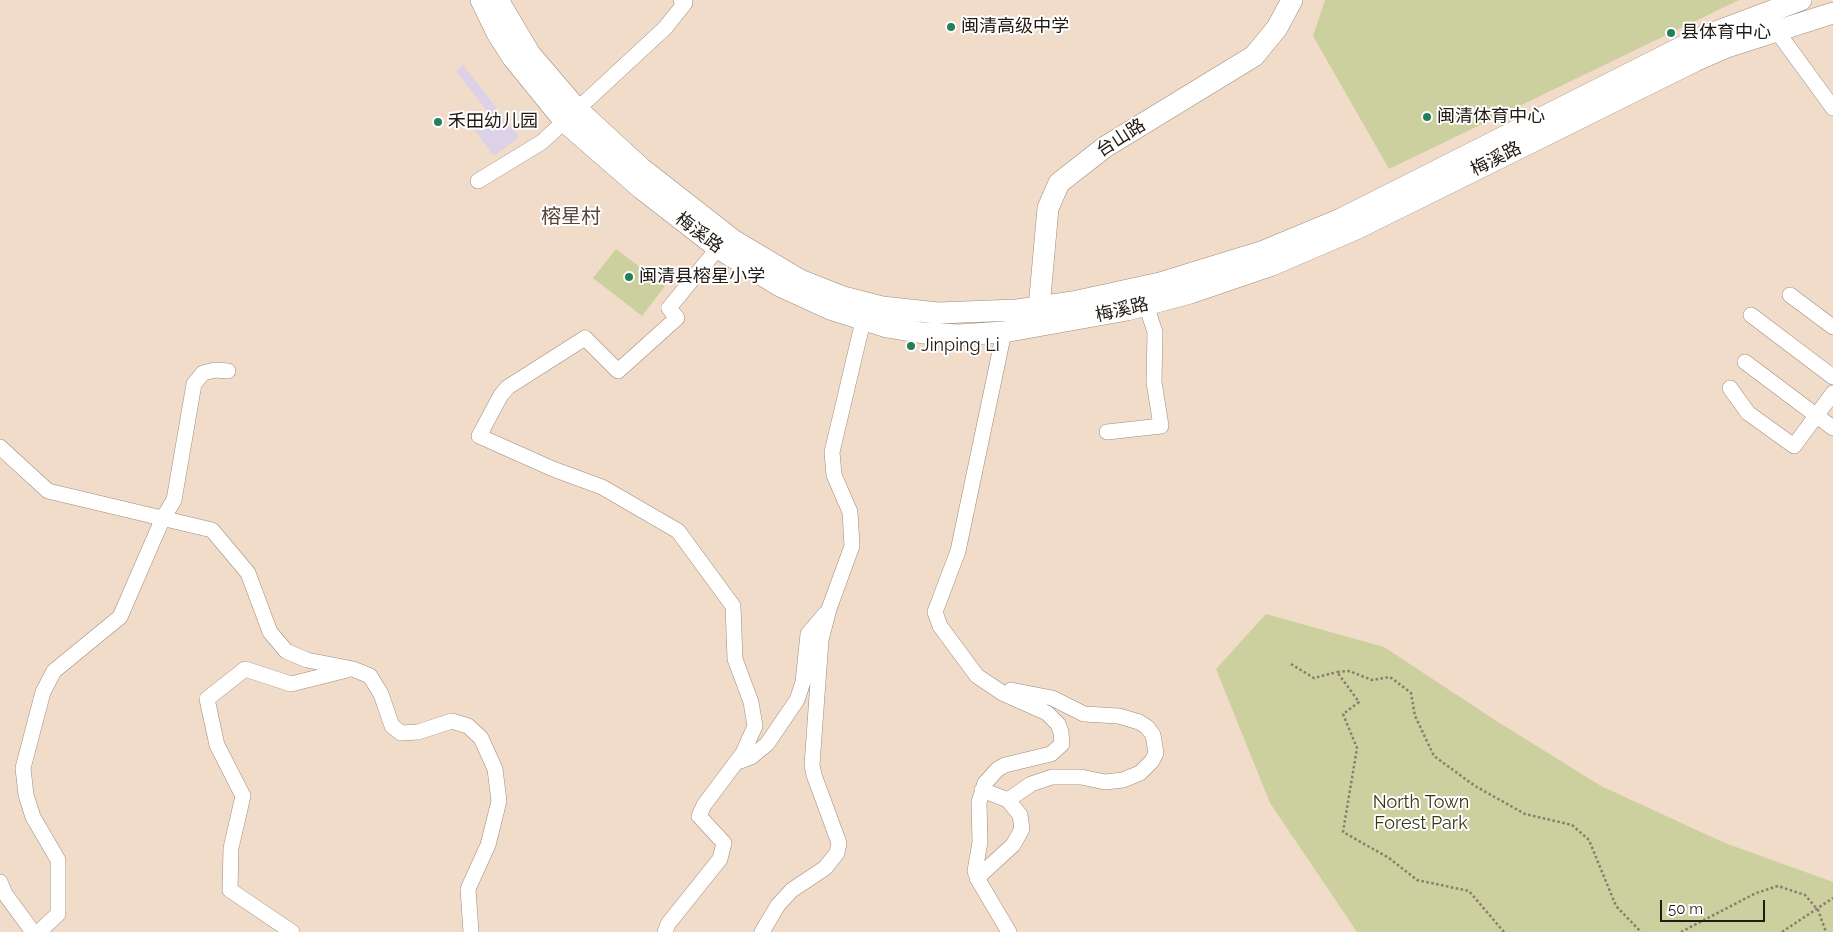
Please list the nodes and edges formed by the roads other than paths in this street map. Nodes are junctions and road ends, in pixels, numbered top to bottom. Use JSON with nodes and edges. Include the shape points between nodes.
{"nodes":[{"id":1,"x":481,"y":0,"type":"edge"},
{"id":2,"x":498,"y":0,"type":"edge"},
{"id":3,"x":681,"y":0,"type":"edge"},
{"id":4,"x":1292,"y":0,"type":"edge"},
{"id":5,"x":1801,"y":0,"type":"edge"},
{"id":6,"x":1833,"y":13,"type":"edge"},
{"id":7,"x":1776,"y":30,"type":"junction"},
{"id":8,"x":1833,"y":108,"type":"edge"},
{"id":9,"x":571,"y":116,"type":"junction"},
{"id":10,"x":478,"y":181,"type":"dead end"},
{"id":11,"x":718,"y":248,"type":"junction"},
{"id":12,"x":1790,"y":295,"type":"dead end"},
{"id":13,"x":1146,"y":305,"type":"junction"},
{"id":14,"x":1751,"y":314,"type":"dead end"},
{"id":15,"x":1038,"y":317,"type":"junction"},
{"id":16,"x":863,"y":321,"type":"junction"},
{"id":17,"x":1833,"y":327,"type":"edge"},
{"id":18,"x":1004,"y":332,"type":"junction"},
{"id":19,"x":1745,"y":362,"type":"dead end"},
{"id":20,"x":228,"y":371,"type":"dead end"},
{"id":21,"x":1833,"y":377,"type":"edge"},
{"id":22,"x":1730,"y":388,"type":"dead end"},
{"id":23,"x":1833,"y":393,"type":"edge"},
{"id":24,"x":1816,"y":415,"type":"junction"},
{"id":25,"x":1833,"y":428,"type":"edge"},
{"id":26,"x":1107,"y":432,"type":"dead end"},
{"id":27,"x":0,"y":447,"type":"edge"},
{"id":28,"x":163,"y":518,"type":"junction"},
{"id":29,"x":829,"y":610,"type":"junction"},
{"id":30,"x":353,"y":669,"type":"junction"},
{"id":31,"x":993,"y":688,"type":"junction"},
{"id":32,"x":735,"y":763,"type":"junction"},
{"id":33,"x":982,"y":790,"type":"junction"},
{"id":34,"x":1008,"y":800,"type":"junction"},
{"id":35,"x":977,"y":878,"type":"junction"},
{"id":36,"x":0,"y":882,"type":"edge"},
{"id":37,"x":769,"y":929,"type":"edge"},
{"id":38,"x":33,"y":932,"type":"edge"},
{"id":39,"x":39,"y":932,"type":"edge"},
{"id":40,"x":292,"y":932,"type":"edge"},
{"id":41,"x":471,"y":932,"type":"edge"},
{"id":42,"x":665,"y":932,"type":"edge"},
{"id":43,"x":1009,"y":932,"type":"edge"}],
"edges":[{"from":1,"to":9,"type":"main road","name":"梅溪路","via":[[513,58]]},
{"from":2,"to":9,"type":"main road","name":"梅溪路"},
{"from":3,"to":9,"type":"street","via":[[685,4],[665,28]]},
{"from":4,"to":15,"type":"main road","name":"台山路","via":[[1277,28],[1254,56],[1105,147],[1059,183],[1048,208]]},
{"from":5,"to":15,"type":"main road","name":"梅溪路","via":[[1684,45],[1289,242],[1236,261]]},
{"from":6,"to":7,"type":"main road","name":"梅溪路"},
{"from":7,"to":8,"type":"street"},
{"from":7,"to":13,"type":"main road","name":"梅溪路","via":[[1695,61],[1356,230],[1272,265]]},
{"from":9,"to":10,"type":"street","via":[[532,150]]},
{"from":9,"to":11,"type":"main road","name":"梅溪路","via":[[642,189]]},
{"from":9,"to":15,"type":"main road","name":"梅溪路","via":[[733,240],[800,280],[861,303],[901,310]]},
{"from":11,"to":16,"type":"main road","name":"梅溪路","via":[[801,297]]},
{"from":11,"to":32,"type":"street","via":[[669,308],[677,318],[618,371],[585,338],[508,388],[479,436],[553,469],[602,486],[678,531],[733,606],[735,659],[756,726]]},
{"from":12,"to":17,"type":"street"},
{"from":13,"to":15,"type":"main road","name":"梅溪路"},
{"from":13,"to":26,"type":"street","via":[[1155,332],[1154,382],[1161,426]]},
{"from":14,"to":21,"type":"street"},
{"from":15,"to":18,"type":"main road","name":"梅溪路"},
{"from":16,"to":18,"type":"main road","name":"梅溪路","via":[[940,335]]},
{"from":16,"to":29,"type":"street","via":[[832,452],[834,475],[850,512],[852,546]]},
{"from":18,"to":31,"type":"street","via":[[958,551],[935,612],[940,626],[977,676]]},
{"from":19,"to":24,"type":"street"},
{"from":20,"to":28,"type":"street","via":[[203,373],[194,384],[174,500]]},
{"from":22,"to":24,"type":"street","via":[[1748,413],[1794,446]]},
{"from":23,"to":24,"type":"street"},
{"from":24,"to":25,"type":"street"},
{"from":27,"to":28,"type":"street","via":[[48,491]]},
{"from":28,"to":30,"type":"street","via":[[212,530],[248,573],[270,632],[286,651],[307,660]]},
{"from":28,"to":39,"type":"street","via":[[120,617],[54,671],[43,692],[23,768],[33,817],[58,860],[58,914]]},
{"from":29,"to":32,"type":"street","via":[[808,634],[804,682],[797,700],[767,744],[752,757]]},
{"from":29,"to":37,"type":"street","via":[[821,640],[812,765],[839,843],[837,853],[825,868],[792,890],[778,905]]},
{"from":30,"to":40,"type":"street","via":[[291,684],[245,669],[207,699],[217,746],[243,796],[231,848],[230,890]]},
{"from":30,"to":41,"type":"street","via":[[370,676],[381,694],[392,726],[401,733],[418,732],[452,721],[468,726],[480,738],[495,769],[499,801],[488,845],[468,889]]},
{"from":31,"to":33,"type":"street","via":[[1047,713],[1058,724],[1063,739],[1051,754],[998,769]]},
{"from":31,"to":34,"type":"street","via":[[1052,698],[1084,714],[1131,719],[1147,727],[1156,744],[1152,761],[1132,777],[1114,782],[1052,777],[1031,784]]},
{"from":32,"to":42,"type":"street","via":[[699,816],[724,843],[720,859]]},
{"from":33,"to":34,"type":"street"},
{"from":33,"to":35,"type":"street","via":[[978,814],[980,842],[975,864]]},
{"from":34,"to":35,"type":"street","via":[[1020,815],[1022,829],[1013,845]]},
{"from":35,"to":43,"type":"street"},
{"from":36,"to":38,"type":"street"}]}
